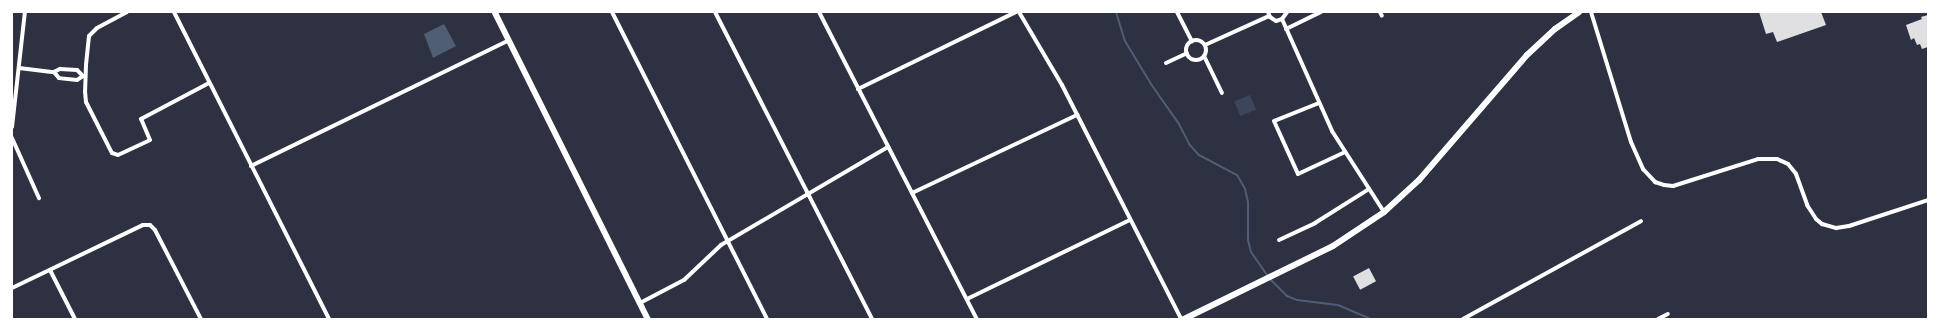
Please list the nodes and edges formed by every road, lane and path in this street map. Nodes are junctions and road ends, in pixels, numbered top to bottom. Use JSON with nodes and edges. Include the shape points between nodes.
{"nodes":[{"id":1,"x":25,"y":12,"type":"edge"},
{"id":2,"x":127,"y":12,"type":"edge"},
{"id":3,"x":174,"y":12,"type":"edge"},
{"id":4,"x":495,"y":12,"type":"edge"},
{"id":5,"x":612,"y":12,"type":"edge"},
{"id":6,"x":715,"y":12,"type":"edge"},
{"id":7,"x":819,"y":12,"type":"edge"},
{"id":8,"x":1018,"y":12,"type":"edge"},
{"id":9,"x":1177,"y":12,"type":"edge"},
{"id":10,"x":1288,"y":12,"type":"edge"},
{"id":11,"x":1321,"y":12,"type":"edge"},
{"id":12,"x":1579,"y":12,"type":"edge"},
{"id":13,"x":1591,"y":12,"type":"edge"},
{"id":14,"x":1268,"y":14,"type":"edge"},
{"id":15,"x":1282,"y":20,"type":"junction"},
{"id":16,"x":1286,"y":29,"type":"junction"},
{"id":17,"x":510,"y":40,"type":"junction"},
{"id":18,"x":1192,"y":41,"type":"junction"},
{"id":19,"x":1205,"y":45,"type":"junction"},
{"id":20,"x":1187,"y":53,"type":"junction"},
{"id":21,"x":1204,"y":56,"type":"junction"},
{"id":22,"x":1166,"y":62,"type":"dead end"},
{"id":23,"x":19,"y":68,"type":"junction"},
{"id":24,"x":54,"y":72,"type":"junction"},
{"id":25,"x":84,"y":76,"type":"junction"},
{"id":26,"x":209,"y":83,"type":"junction"},
{"id":27,"x":858,"y":89,"type":"junction"},
{"id":28,"x":1222,"y":94,"type":"dead end"},
{"id":29,"x":1319,"y":103,"type":"junction"},
{"id":30,"x":1077,"y":115,"type":"junction"},
{"id":31,"x":12,"y":128,"type":"edge"},
{"id":32,"x":12,"y":138,"type":"edge"},
{"id":33,"x":888,"y":147,"type":"junction"},
{"id":34,"x":1345,"y":152,"type":"junction"},
{"id":35,"x":251,"y":166,"type":"junction"},
{"id":36,"x":1370,"y":189,"type":"junction"},
{"id":37,"x":808,"y":194,"type":"junction"},
{"id":38,"x":912,"y":194,"type":"junction"},
{"id":39,"x":39,"y":198,"type":"dead end"},
{"id":40,"x":1928,"y":200,"type":"edge"},
{"id":41,"x":1384,"y":212,"type":"junction"},
{"id":42,"x":1130,"y":220,"type":"junction"},
{"id":43,"x":1641,"y":221,"type":"dead end"},
{"id":44,"x":1279,"y":240,"type":"dead end"},
{"id":45,"x":727,"y":241,"type":"junction"},
{"id":46,"x":50,"y":270,"type":"junction"},
{"id":47,"x":12,"y":288,"type":"edge"},
{"id":48,"x":967,"y":299,"type":"junction"},
{"id":49,"x":640,"y":302,"type":"junction"},
{"id":50,"x":1668,"y":314,"type":"dead end"},
{"id":51,"x":75,"y":319,"type":"edge"},
{"id":52,"x":201,"y":319,"type":"edge"},
{"id":53,"x":329,"y":319,"type":"edge"},
{"id":54,"x":648,"y":319,"type":"edge"},
{"id":55,"x":767,"y":319,"type":"edge"},
{"id":56,"x":872,"y":319,"type":"edge"},
{"id":57,"x":977,"y":319,"type":"edge"},
{"id":58,"x":1183,"y":319,"type":"edge"},
{"id":59,"x":1463,"y":319,"type":"edge"},
{"id":60,"x":1658,"y":319,"type":"edge"}],
"edges":[{"from":1,"to":23,"type":"street"},
{"from":2,"to":25,"type":"street","via":[[97,28],[89,36]]},
{"from":3,"to":26,"type":"street"},
{"from":4,"to":17,"type":"street"},
{"from":5,"to":45,"type":"street"},
{"from":6,"to":37,"type":"street"},
{"from":7,"to":27,"type":"street"},
{"from":8,"to":27,"type":"street"},
{"from":8,"to":30,"type":"street","via":[[1048,59]]},
{"from":9,"to":18,"type":"street"},
{"from":10,"to":15,"type":"street"},
{"from":11,"to":16,"type":"street"},
{"from":12,"to":41,"type":"main road","via":[[1555,29],[1527,56],[1427,172]]},
{"from":13,"to":40,"type":"street","via":[[1631,142],[1642,169],[1655,182],[1673,186],[1758,159],[1777,159],[1788,164],[1796,174],[1807,205],[1816,219],[1822,224],[1836,228]]},
{"from":14,"to":15,"type":"street","via":[[1276,20]]},
{"from":14,"to":19,"type":"street"},
{"from":15,"to":16,"type":"street"},
{"from":16,"to":29,"type":"street"},
{"from":17,"to":35,"type":"street"},
{"from":17,"to":49,"type":"street"},
{"from":18,"to":19,"type":"street","via":[[1199,40]]},
{"from":18,"to":20,"type":"street","via":[[1187,47]]},
{"from":19,"to":21,"type":"street"},
{"from":20,"to":21,"type":"street","via":[[1195,60]]},
{"from":20,"to":22,"type":"street"},
{"from":21,"to":28,"type":"street"},
{"from":23,"to":24,"type":"street"},
{"from":23,"to":31,"type":"street"},
{"from":24,"to":25,"type":"street","via":[[60,69],[76,70]]},
{"from":24,"to":25,"type":"street","via":[[59,78],[77,80]]},
{"from":25,"to":26,"type":"street","via":[[86,102],[112,153],[118,155],[150,140],[141,119]]},
{"from":26,"to":35,"type":"street"},
{"from":27,"to":33,"type":"street"},
{"from":29,"to":34,"type":"street"},
{"from":29,"to":34,"type":"street","via":[[1274,121],[1298,174]]},
{"from":30,"to":38,"type":"street"},
{"from":30,"to":42,"type":"street"},
{"from":32,"to":39,"type":"street"},
{"from":33,"to":37,"type":"street"},
{"from":33,"to":38,"type":"street"},
{"from":34,"to":36,"type":"street"},
{"from":35,"to":53,"type":"street"},
{"from":36,"to":41,"type":"street"},
{"from":36,"to":44,"type":"street","via":[[1314,223]]},
{"from":37,"to":45,"type":"street"},
{"from":37,"to":56,"type":"street"},
{"from":38,"to":48,"type":"street"},
{"from":41,"to":58,"type":"main road","via":[[1350,236]]},
{"from":42,"to":48,"type":"street"},
{"from":42,"to":58,"type":"street"},
{"from":43,"to":59,"type":"street"},
{"from":45,"to":49,"type":"street","via":[[684,280]]},
{"from":45,"to":55,"type":"street"},
{"from":46,"to":47,"type":"street"},
{"from":46,"to":51,"type":"street"},
{"from":46,"to":52,"type":"street","via":[[143,225],[150,225],[156,230]]},
{"from":48,"to":57,"type":"street"},
{"from":49,"to":54,"type":"street"},
{"from":50,"to":60,"type":"street"}]}
